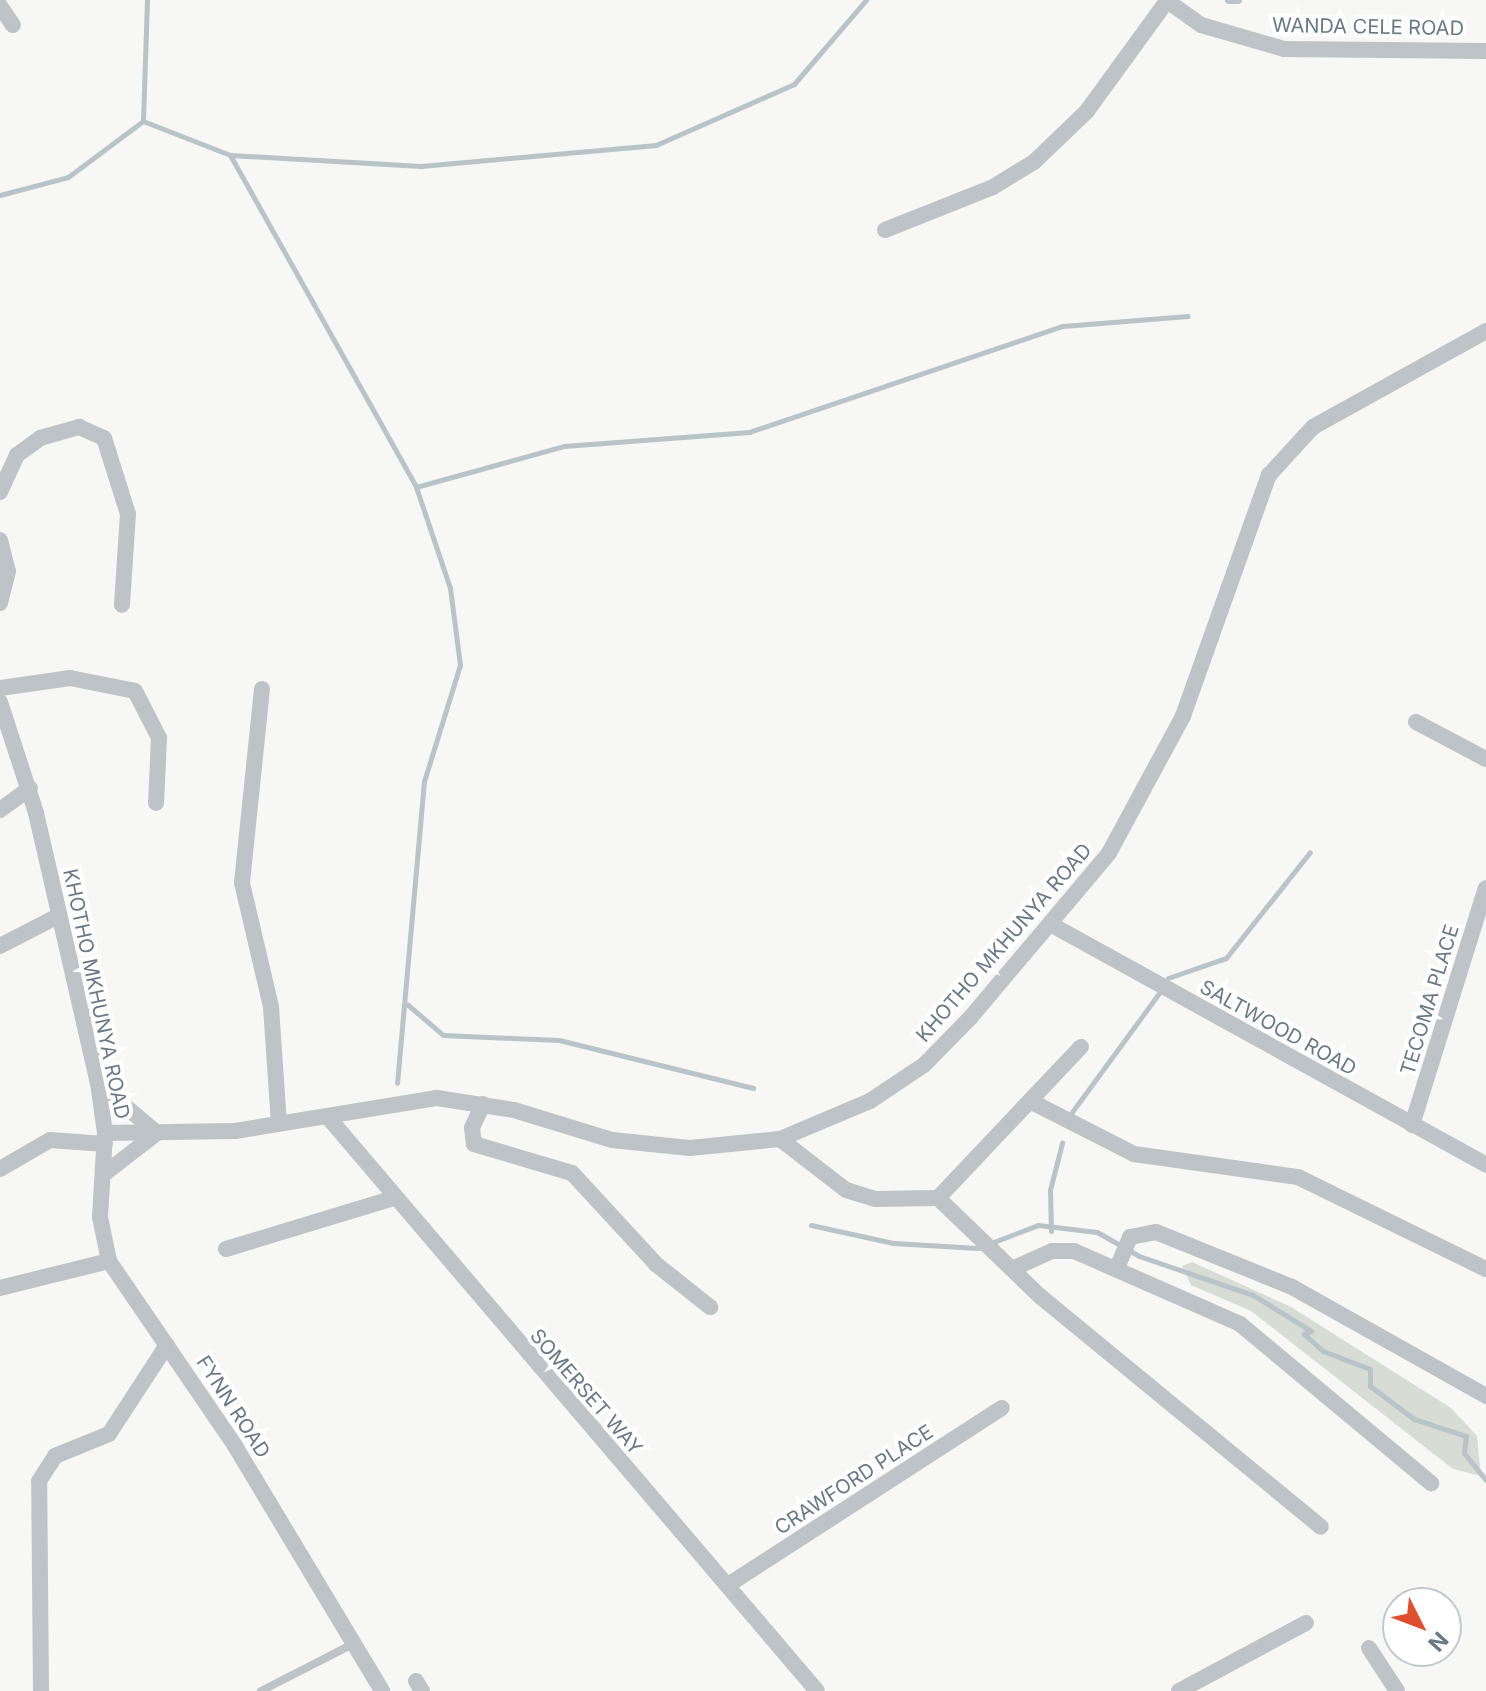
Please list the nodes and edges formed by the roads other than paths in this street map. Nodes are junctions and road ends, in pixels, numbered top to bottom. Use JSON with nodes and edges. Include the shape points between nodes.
{"nodes":[{"id":1,"x":1229,"y":0,"type":"edge"},
{"id":2,"x":1238,"y":0,"type":"edge"},
{"id":3,"x":1166,"y":1,"type":"edge"},
{"id":4,"x":0,"y":6,"type":"edge"},
{"id":5,"x":13,"y":25,"type":"dead end"},
{"id":6,"x":1486,"y":51,"type":"edge"},
{"id":7,"x":885,"y":230,"type":"dead end"},
{"id":8,"x":1486,"y":331,"type":"edge"},
{"id":9,"x":0,"y":492,"type":"edge"},
{"id":10,"x":0,"y":540,"type":"edge"},
{"id":11,"x":0,"y":603,"type":"edge"},
{"id":12,"x":122,"y":605,"type":"dead end"},
{"id":13,"x":0,"y":688,"type":"edge"},
{"id":14,"x":262,"y":689,"type":"dead end"},
{"id":15,"x":0,"y":702,"type":"edge"},
{"id":16,"x":1416,"y":722,"type":"dead end"},
{"id":17,"x":1486,"y":759,"type":"edge"},
{"id":18,"x":30,"y":788,"type":"junction"},
{"id":19,"x":156,"y":803,"type":"dead end"},
{"id":20,"x":0,"y":810,"type":"edge"},
{"id":21,"x":1486,"y":888,"type":"edge"},
{"id":22,"x":58,"y":916,"type":"junction"},
{"id":23,"x":1052,"y":925,"type":"junction"},
{"id":24,"x":1480,"y":931,"type":"edge"},
{"id":25,"x":0,"y":946,"type":"edge"},
{"id":26,"x":1081,"y":1047,"type":"dead end"},
{"id":27,"x":98,"y":1083,"type":"junction"},
{"id":28,"x":1030,"y":1101,"type":"junction"},
{"id":29,"x":483,"y":1104,"type":"junction"},
{"id":30,"x":327,"y":1116,"type":"junction"},
{"id":31,"x":279,"y":1123,"type":"junction"},
{"id":32,"x":1412,"y":1125,"type":"junction"},
{"id":33,"x":157,"y":1133,"type":"junction"},
{"id":34,"x":105,"y":1138,"type":"junction"},
{"id":35,"x":780,"y":1139,"type":"junction"},
{"id":36,"x":1486,"y":1165,"type":"edge"},
{"id":37,"x":0,"y":1169,"type":"edge"},
{"id":38,"x":104,"y":1174,"type":"junction"},
{"id":39,"x":394,"y":1198,"type":"junction"},
{"id":40,"x":938,"y":1198,"type":"junction"},
{"id":41,"x":226,"y":1249,"type":"dead end"},
{"id":42,"x":109,"y":1261,"type":"junction"},
{"id":43,"x":1119,"y":1262,"type":"junction"},
{"id":44,"x":1012,"y":1269,"type":"junction"},
{"id":45,"x":1486,"y":1269,"type":"edge"},
{"id":46,"x":0,"y":1288,"type":"edge"},
{"id":47,"x":710,"y":1307,"type":"dead end"},
{"id":48,"x":167,"y":1345,"type":"junction"},
{"id":49,"x":1486,"y":1396,"type":"edge"},
{"id":50,"x":1002,"y":1408,"type":"dead end"},
{"id":51,"x":1431,"y":1483,"type":"dead end"},
{"id":52,"x":1321,"y":1527,"type":"dead end"},
{"id":53,"x":728,"y":1585,"type":"junction"},
{"id":54,"x":1306,"y":1623,"type":"dead end"},
{"id":55,"x":354,"y":1643,"type":"junction"},
{"id":56,"x":1369,"y":1648,"type":"dead end"},
{"id":57,"x":41,"y":1691,"type":"edge"},
{"id":58,"x":261,"y":1691,"type":"edge"},
{"id":59,"x":382,"y":1691,"type":"edge"},
{"id":60,"x":817,"y":1691,"type":"edge"},
{"id":61,"x":1179,"y":1691,"type":"edge"},
{"id":62,"x":1397,"y":1691,"type":"edge"}],
"edges":[{"from":1,"to":2,"type":"lane"},
{"from":3,"to":6,"type":"street","name":"WANDA CELE ROAD","via":[[1201,25],[1284,49]]},
{"from":3,"to":7,"type":"street","via":[[1087,111],[1034,162],[993,187]]},
{"from":4,"to":5,"type":"street"},
{"from":8,"to":23,"type":"street","name":"KHOTHO MKHUNYA ROAD","via":[[1313,427],[1269,475],[1162,765],[1109,853]]},
{"from":9,"to":12,"type":"street","via":[[17,455],[40,438],[79,427],[104,438],[128,514]]},
{"from":10,"to":11,"type":"street","via":[[8,571]]},
{"from":13,"to":19,"type":"street","via":[[70,678],[135,691],[159,738]]},
{"from":14,"to":31,"type":"street","via":[[242,883],[271,1007]]},
{"from":15,"to":18,"type":"street","name":"KHOTHO MKHUNYA ROAD"},
{"from":16,"to":17,"type":"street"},
{"from":18,"to":20,"type":"street"},
{"from":18,"to":22,"type":"street","name":"KHOTHO MKHUNYA ROAD"},
{"from":21,"to":24,"type":"street","name":"TECOMA PLACE"},
{"from":22,"to":25,"type":"street"},
{"from":22,"to":27,"type":"street","name":"KHOTHO MKHUNYA ROAD"},
{"from":23,"to":32,"type":"street","name":"SALTWOOD ROAD"},
{"from":23,"to":35,"type":"street","name":"KHOTHO MKHUNYA ROAD","via":[[924,1065],[860,1107]]},
{"from":24,"to":32,"type":"street","name":"TECOMA PLACE"},
{"from":26,"to":28,"type":"street"},
{"from":27,"to":33,"type":"street"},
{"from":27,"to":34,"type":"street","name":"KHOTHO MKHUNYA ROAD"},
{"from":28,"to":40,"type":"street"},
{"from":28,"to":45,"type":"street","via":[[1134,1154],[1298,1177]]},
{"from":29,"to":30,"type":"street","name":"KHOTHO MKHUNYA ROAD","via":[[385,1102]]},
{"from":29,"to":35,"type":"street","name":"KHOTHO MKHUNYA ROAD","via":[[612,1140],[690,1148]]},
{"from":29,"to":47,"type":"street","via":[[474,1144],[567,1170],[657,1265]]},
{"from":30,"to":31,"type":"street","name":"KHOTHO MKHUNYA ROAD"},
{"from":30,"to":39,"type":"street","name":"SOMERSET WAY"},
{"from":31,"to":33,"type":"street","name":"KHOTHO MKHUNYA ROAD"},
{"from":32,"to":36,"type":"street","name":"SALTWOOD ROAD"},
{"from":33,"to":34,"type":"street","name":"KHOTHO MKHUNYA ROAD"},
{"from":33,"to":38,"type":"street"},
{"from":34,"to":37,"type":"street","via":[[50,1140]]},
{"from":34,"to":38,"type":"street","name":"FYNN ROAD"},
{"from":35,"to":40,"type":"street","via":[[846,1190],[876,1199]]},
{"from":38,"to":42,"type":"street","name":"FYNN ROAD","via":[[100,1217]]},
{"from":39,"to":41,"type":"street"},
{"from":39,"to":53,"type":"street","name":"SOMERSET WAY"},
{"from":40,"to":44,"type":"street"},
{"from":42,"to":46,"type":"street"},
{"from":42,"to":48,"type":"street","name":"FYNN ROAD"},
{"from":43,"to":44,"type":"street","via":[[1052,1251]]},
{"from":43,"to":49,"type":"street","via":[[1130,1237],[1156,1232],[1246,1265]]},
{"from":43,"to":51,"type":"street","via":[[1279,1350]]},
{"from":44,"to":52,"type":"street"},
{"from":48,"to":55,"type":"street","name":"FYNN ROAD"},
{"from":48,"to":57,"type":"street","via":[[109,1434],[55,1456],[39,1481]]},
{"from":50,"to":53,"type":"street","name":"CRAWFORD PLACE"},
{"from":53,"to":60,"type":"street","name":"SOMERSET WAY"},
{"from":54,"to":61,"type":"street"},
{"from":55,"to":58,"type":"lane"},
{"from":55,"to":59,"type":"street","name":"FYNN ROAD"},
{"from":56,"to":62,"type":"street"}]}
